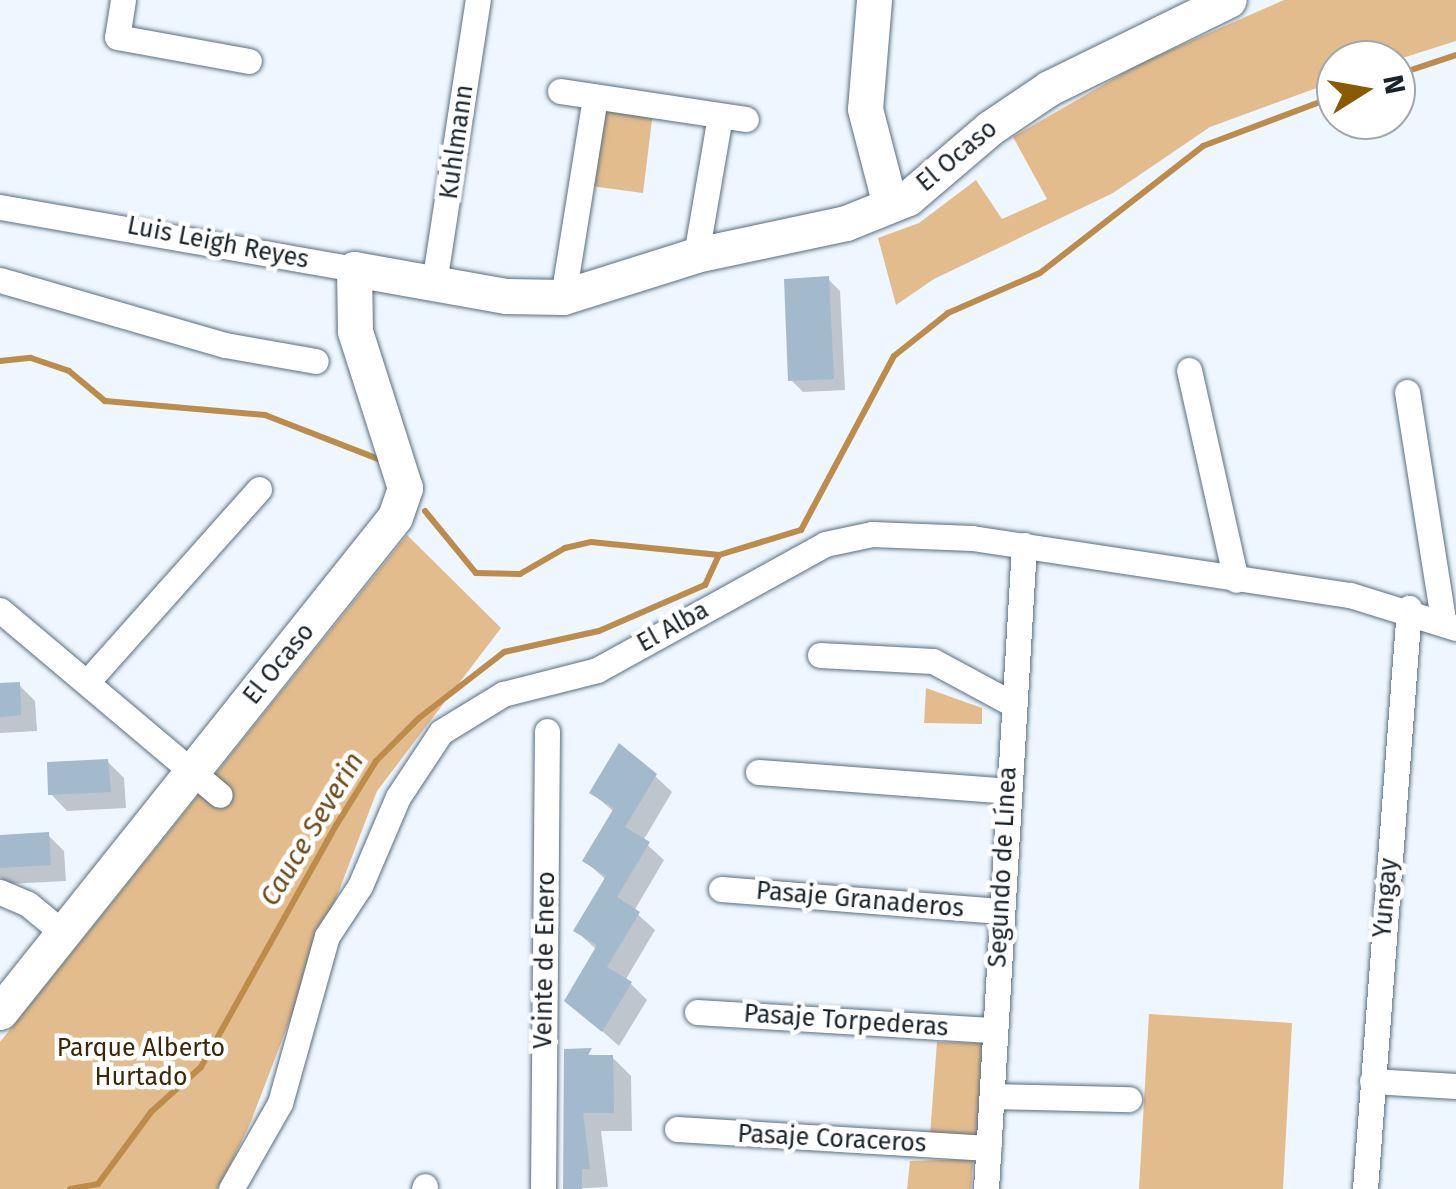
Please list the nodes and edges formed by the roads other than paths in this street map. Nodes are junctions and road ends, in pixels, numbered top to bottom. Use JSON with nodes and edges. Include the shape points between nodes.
{"nodes":[{"id":1,"x":123,"y":0,"type":"edge"},
{"id":2,"x":478,"y":0,"type":"edge"},
{"id":3,"x":1228,"y":0,"type":"edge"},
{"id":4,"x":866,"y":1,"type":"edge"},
{"id":5,"x":249,"y":61,"type":"dead end"},
{"id":6,"x":560,"y":90,"type":"dead end"},
{"id":7,"x":595,"y":98,"type":"junction"},
{"id":8,"x":890,"y":205,"type":"junction"},
{"id":9,"x":0,"y":207,"type":"edge"},
{"id":10,"x":696,"y":255,"type":"junction"},
{"id":11,"x":354,"y":268,"type":"junction"},
{"id":12,"x":0,"y":280,"type":"edge"},
{"id":13,"x":434,"y":283,"type":"junction"},
{"id":14,"x":564,"y":297,"type":"junction"},
{"id":15,"x":316,"y":361,"type":"dead end"},
{"id":16,"x":1190,"y":370,"type":"dead end"},
{"id":17,"x":1407,"y":392,"type":"dead end"},
{"id":18,"x":259,"y":489,"type":"dead end"},
{"id":19,"x":1024,"y":545,"type":"junction"},
{"id":20,"x":1236,"y":580,"type":"junction"},
{"id":21,"x":1409,"y":608,"type":"junction"},
{"id":22,"x":0,"y":610,"type":"edge"},
{"id":23,"x":1450,"y":624,"type":"edge"},
{"id":24,"x":820,"y":655,"type":"dead end"},
{"id":25,"x":88,"y":682,"type":"junction"},
{"id":26,"x":1013,"y":704,"type":"junction"},
{"id":27,"x":547,"y":731,"type":"dead end"},
{"id":28,"x":194,"y":770,"type":"junction"},
{"id":29,"x":758,"y":772,"type":"dead end"},
{"id":30,"x":1008,"y":791,"type":"junction"},
{"id":31,"x":220,"y":794,"type":"dead end"},
{"id":32,"x":721,"y":889,"type":"dead end"},
{"id":33,"x":0,"y":892,"type":"edge"},
{"id":34,"x":1000,"y":911,"type":"junction"},
{"id":35,"x":63,"y":934,"type":"junction"},
{"id":36,"x":0,"y":1012,"type":"edge"},
{"id":37,"x":697,"y":1012,"type":"dead end"},
{"id":38,"x":994,"y":1030,"type":"junction"},
{"id":39,"x":1372,"y":1080,"type":"junction"},
{"id":40,"x":1456,"y":1086,"type":"edge"},
{"id":41,"x":992,"y":1096,"type":"junction"},
{"id":42,"x":1129,"y":1099,"type":"dead end"},
{"id":43,"x":677,"y":1130,"type":"dead end"},
{"id":44,"x":988,"y":1148,"type":"junction"},
{"id":45,"x":231,"y":1189,"type":"edge"},
{"id":46,"x":543,"y":1189,"type":"edge"},
{"id":47,"x":986,"y":1189,"type":"edge"},
{"id":48,"x":1365,"y":1189,"type":"edge"}],
"edges":[{"from":1,"to":5,"type":"street","via":[[117,37]]},
{"from":2,"to":13,"type":"street","name":"Kuhlmann"},
{"from":3,"to":8,"type":"street","name":"El Ocaso","via":[[1049,88]]},
{"from":4,"to":8,"type":"street","via":[[865,109]]},
{"from":6,"to":7,"type":"street"},
{"from":7,"to":10,"type":"street","via":[[733,117]]},
{"from":7,"to":14,"type":"street"},
{"from":8,"to":10,"type":"street","name":"El Ocaso","via":[[846,224]]},
{"from":9,"to":11,"type":"street","name":"Luis Leigh Reyes"},
{"from":10,"to":14,"type":"street","name":"El Ocaso"},
{"from":11,"to":13,"type":"street","name":"Luis Leigh Reyes"},
{"from":11,"to":28,"type":"street","name":"El Ocaso","via":[[355,331],[405,488],[379,539]]},
{"from":12,"to":15,"type":"street","via":[[225,344]]},
{"from":13,"to":14,"type":"street","name":"El Ocaso"},
{"from":16,"to":20,"type":"street"},
{"from":17,"to":23,"type":"street"},
{"from":18,"to":25,"type":"street"},
{"from":19,"to":20,"type":"street","name":"El Alba"},
{"from":19,"to":26,"type":"street","name":"Segundo de Línea"},
{"from":19,"to":45,"type":"street","name":"El Alba","via":[[924,536],[844,538],[596,670],[503,694],[441,732],[398,797],[360,886],[328,936],[280,1103]]},
{"from":20,"to":21,"type":"street","name":"El Alba"},
{"from":21,"to":23,"type":"street","name":"El Alba"},
{"from":21,"to":39,"type":"street","name":"Yungay"},
{"from":22,"to":25,"type":"street"},
{"from":24,"to":26,"type":"street","via":[[933,661]]},
{"from":25,"to":28,"type":"street"},
{"from":26,"to":30,"type":"street","name":"Segundo de Línea"},
{"from":27,"to":46,"type":"street","name":"Veinte de Enero"},
{"from":28,"to":31,"type":"street"},
{"from":28,"to":35,"type":"street","name":"El Ocaso"},
{"from":29,"to":30,"type":"street"},
{"from":30,"to":34,"type":"street","name":"Segundo de Línea"},
{"from":32,"to":34,"type":"street","name":"Pasaje Granaderos"},
{"from":33,"to":35,"type":"street","via":[[28,904]]},
{"from":34,"to":38,"type":"street","name":"Segundo de Línea"},
{"from":35,"to":36,"type":"street","name":"El Ocaso"},
{"from":37,"to":38,"type":"street","name":"Pasaje Torpederas"},
{"from":38,"to":41,"type":"street","name":"Segundo de Línea"},
{"from":39,"to":40,"type":"street"},
{"from":39,"to":48,"type":"street","name":"Yungay"},
{"from":41,"to":42,"type":"street"},
{"from":41,"to":44,"type":"street","name":"Segundo de Línea"},
{"from":43,"to":44,"type":"street","name":"Pasaje Coraceros"},
{"from":44,"to":47,"type":"street","name":"Segundo de Línea"}]}
